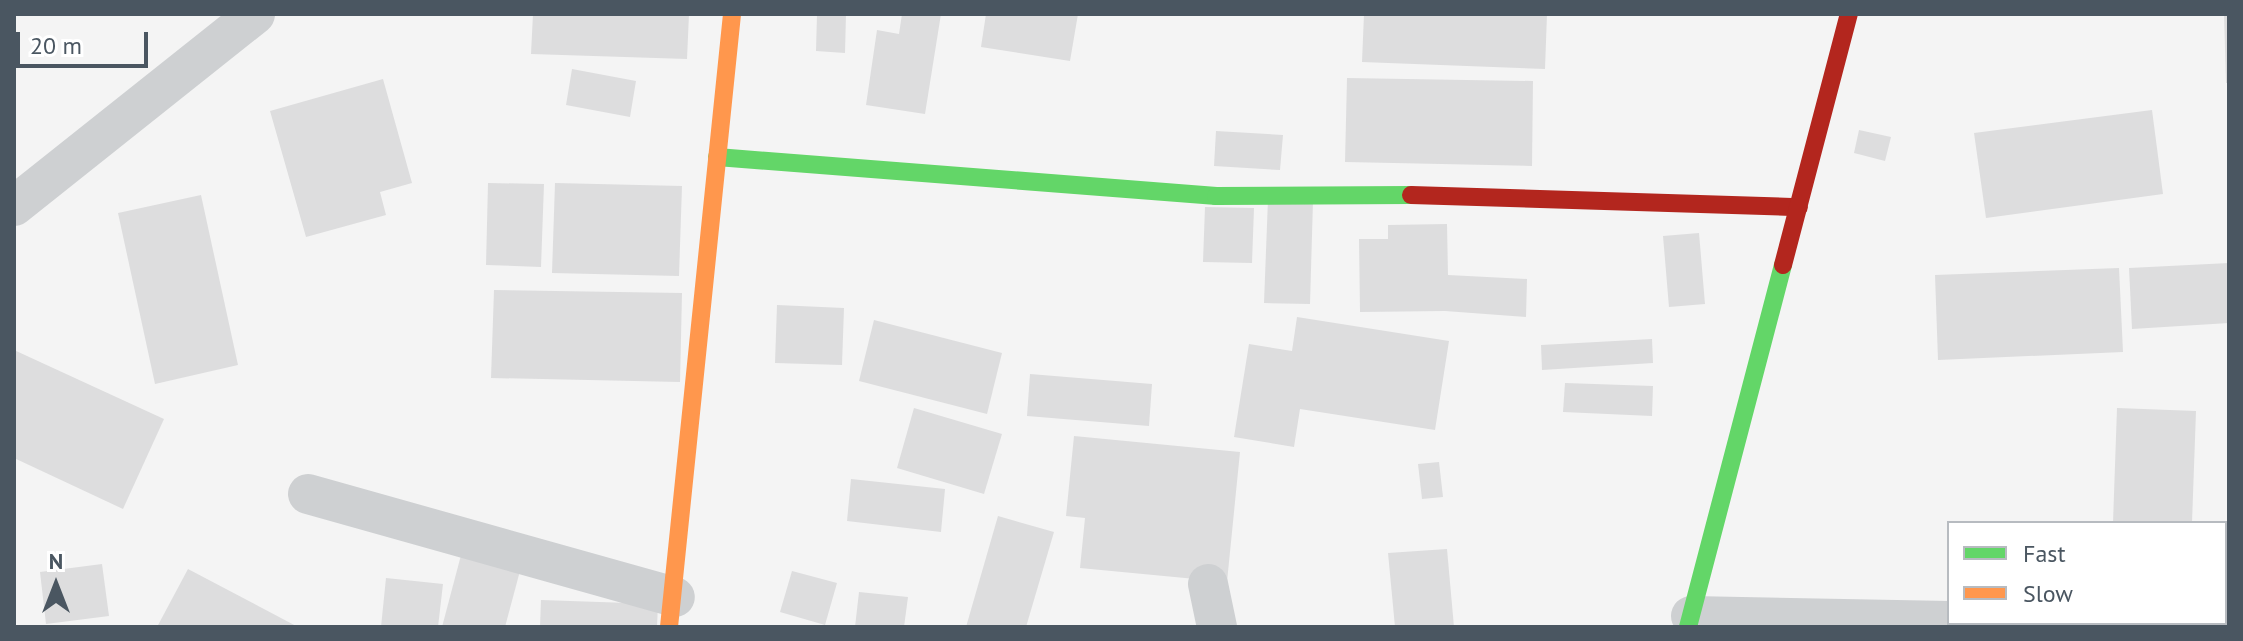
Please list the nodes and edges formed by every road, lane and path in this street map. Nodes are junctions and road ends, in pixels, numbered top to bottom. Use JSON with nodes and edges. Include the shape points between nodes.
{"nodes":[{"id":1,"x":255,"y":14,"type":"edge"},
{"id":2,"x":732,"y":14,"type":"edge"},
{"id":3,"x":1849,"y":14,"type":"edge"},
{"id":4,"x":717,"y":157,"type":"junction"},
{"id":5,"x":14,"y":206,"type":"edge"},
{"id":6,"x":1799,"y":207,"type":"junction"},
{"id":7,"x":308,"y":494,"type":"dead end"},
{"id":8,"x":1208,"y":584,"type":"dead end"},
{"id":9,"x":672,"y":612,"type":"edge"},
{"id":10,"x":1947,"y":621,"type":"edge"},
{"id":11,"x":1690,"y":622,"type":"edge"},
{"id":12,"x":1217,"y":627,"type":"edge"}],
"edges":[{"from":1,"to":5,"type":"street"},
{"from":2,"to":4,"type":"street"},
{"from":3,"to":6,"type":"street"},
{"from":4,"to":6,"type":"street","via":[[1216,196],[1359,193]]},
{"from":4,"to":9,"type":"street"},
{"from":6,"to":11,"type":"street"},
{"from":7,"to":9,"type":"street"},
{"from":8,"to":12,"type":"street"},
{"from":10,"to":11,"type":"street"}]}
